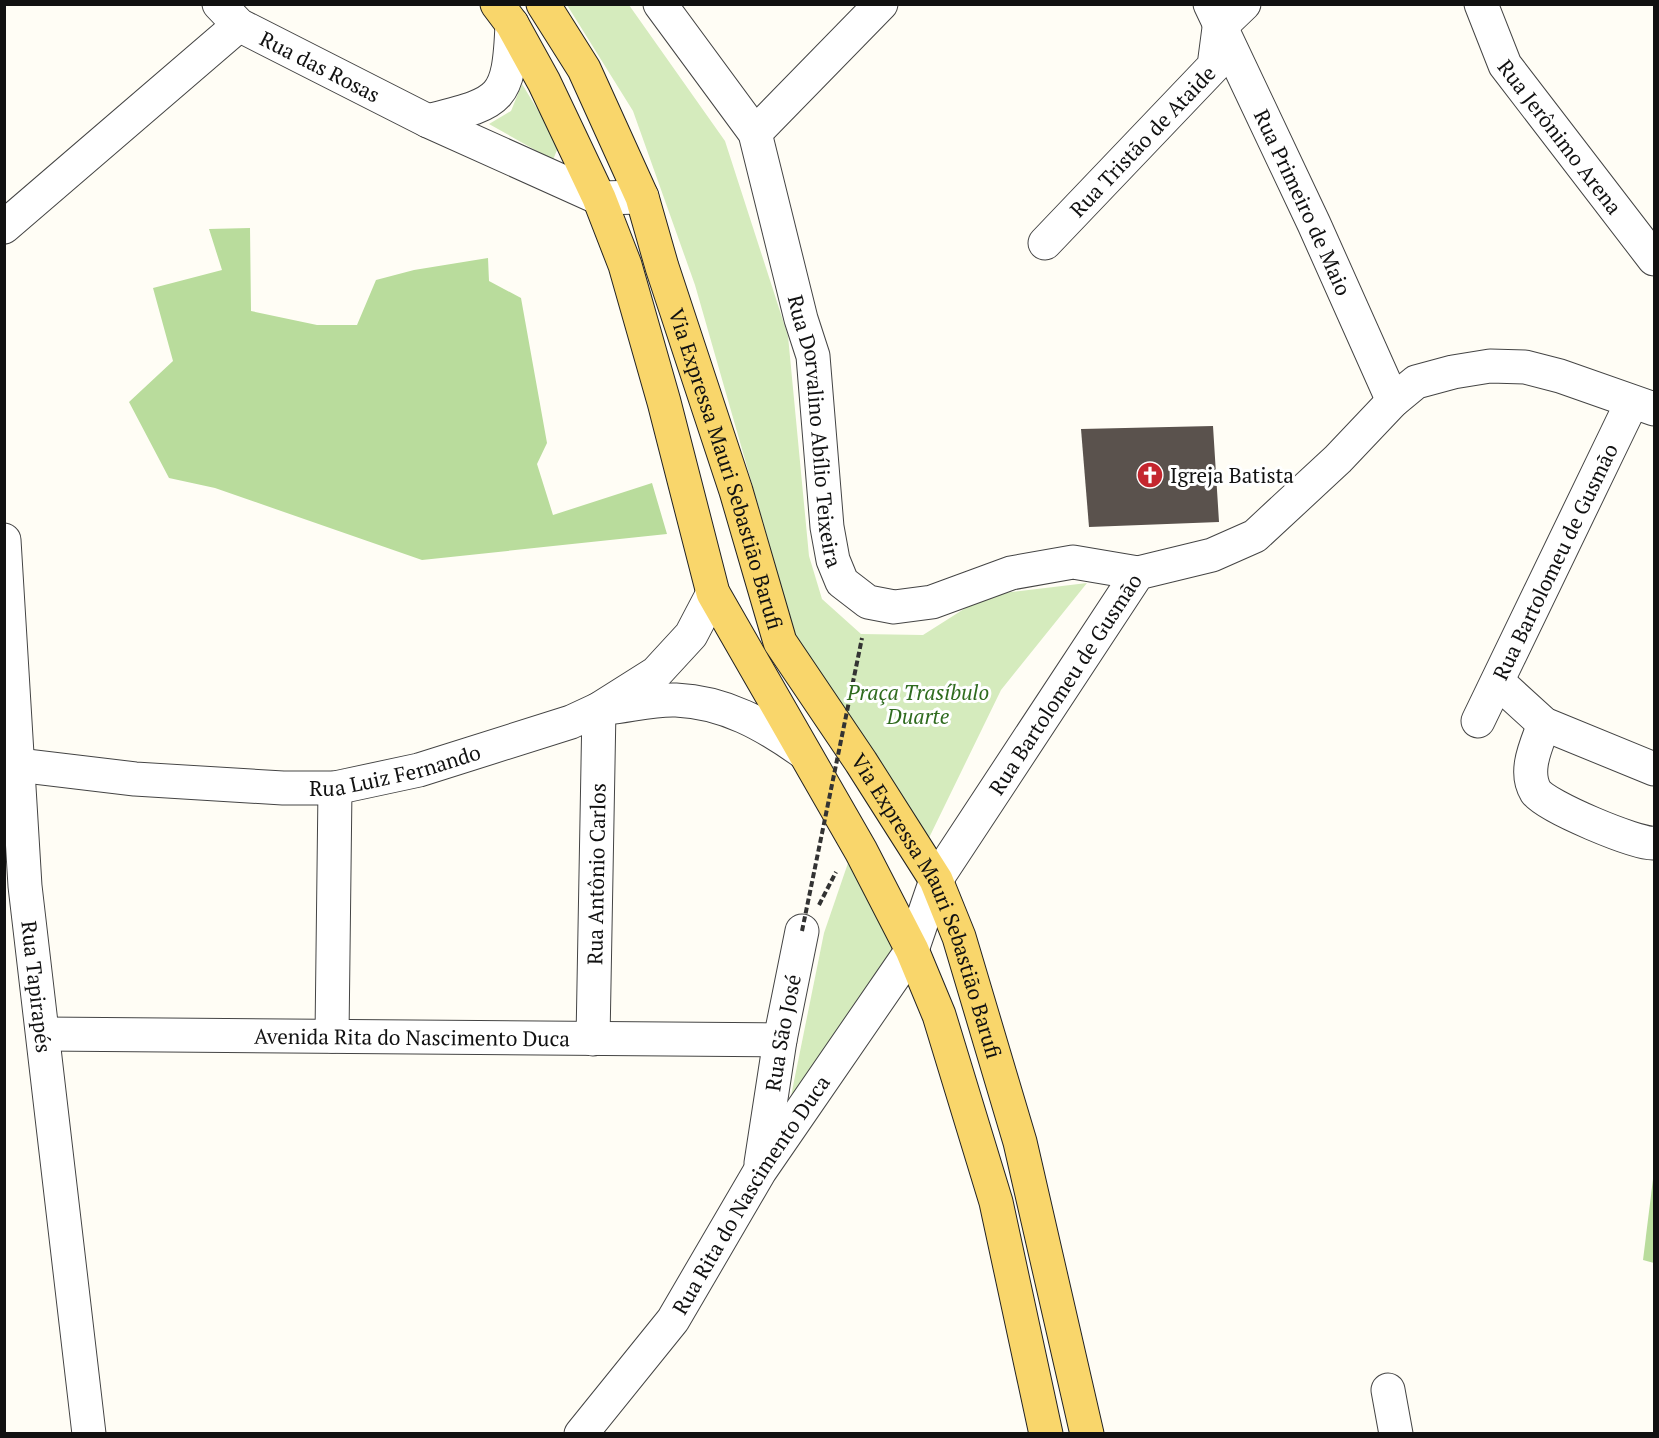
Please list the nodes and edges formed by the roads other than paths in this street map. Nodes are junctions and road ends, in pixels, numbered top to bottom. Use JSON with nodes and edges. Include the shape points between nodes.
{"nodes":[{"id":1,"x":543,"y":4,"type":"edge"},
{"id":2,"x":660,"y":4,"type":"edge"},
{"id":3,"x":881,"y":4,"type":"edge"},
{"id":4,"x":1244,"y":4,"type":"edge"},
{"id":5,"x":1481,"y":4,"type":"edge"},
{"id":6,"x":505,"y":14,"type":"edge"},
{"id":7,"x":229,"y":15,"type":"edge"},
{"id":8,"x":1214,"y":16,"type":"edge"},
{"id":9,"x":428,"y":120,"type":"junction"},
{"id":10,"x":755,"y":133,"type":"junction"},
{"id":11,"x":642,"y":197,"type":"junction"},
{"id":12,"x":599,"y":198,"type":"junction"},
{"id":13,"x":4,"y":227,"type":"edge"},
{"id":14,"x":1046,"y":243,"type":"dead end"},
{"id":15,"x":1654,"y":259,"type":"edge"},
{"id":16,"x":1393,"y":401,"type":"junction"},
{"id":17,"x":1643,"y":406,"type":"edge"},
{"id":18,"x":4,"y":540,"type":"edge"},
{"id":19,"x":1138,"y":573,"type":"junction"},
{"id":20,"x":713,"y":593,"type":"junction"},
{"id":21,"x":1498,"y":682,"type":"junction"},
{"id":22,"x":599,"y":709,"type":"junction"},
{"id":23,"x":1478,"y":721,"type":"dead end"},
{"id":24,"x":1544,"y":724,"type":"junction"},
{"id":25,"x":803,"y":752,"type":"junction"},
{"id":26,"x":11,"y":766,"type":"edge"},
{"id":27,"x":1654,"y":769,"type":"edge"},
{"id":28,"x":335,"y":788,"type":"junction"},
{"id":29,"x":1654,"y":843,"type":"edge"},
{"id":30,"x":936,"y":880,"type":"junction"},
{"id":31,"x":802,"y":931,"type":"road end"},
{"id":32,"x":912,"y":950,"type":"junction"},
{"id":33,"x":43,"y":1034,"type":"junction"},
{"id":34,"x":332,"y":1036,"type":"junction"},
{"id":35,"x":593,"y":1039,"type":"junction"},
{"id":36,"x":780,"y":1040,"type":"junction"},
{"id":37,"x":760,"y":1171,"type":"junction"},
{"id":38,"x":1388,"y":1390,"type":"dead end"},
{"id":39,"x":88,"y":1434,"type":"edge"},
{"id":40,"x":581,"y":1434,"type":"edge"},
{"id":41,"x":1046,"y":1434,"type":"edge"},
{"id":42,"x":1087,"y":1434,"type":"edge"},
{"id":43,"x":1396,"y":1434,"type":"edge"}],
"edges":[{"from":1,"to":11,"type":"main road","name":"Via Expressa Mauri Sebastião Barufi","via":[[584,69]]},
{"from":2,"to":10,"type":"street","name":"Rua Dorvalino Abílio Teixeira"},
{"from":3,"to":10,"type":"street"},
{"from":4,"to":8,"type":"street"},
{"from":5,"to":15,"type":"street","name":"Rua Jerônimo Arena","via":[[1491,37],[1521,89]]},
{"from":6,"to":9,"type":"street","via":[[510,68],[496,98],[473,110]]},
{"from":6,"to":12,"type":"main road","name":"Via Expressa Mauri Sebastião Barufi","via":[[544,82]]},
{"from":7,"to":9,"type":"street","name":"Rua das Rosas"},
{"from":7,"to":13,"type":"street"},
{"from":8,"to":14,"type":"street","name":"Rua Tristão de Ataide","via":[[1214,66]]},
{"from":8,"to":16,"type":"street","name":"Rua Primeiro de Maio"},
{"from":9,"to":12,"type":"street","name":"Rua das Rosas"},
{"from":10,"to":19,"type":"street","name":"Rua Dorvalino Abílio Teixeira","via":[[813,356],[827,527],[842,582],[867,602],[894,607],[932,602],[1011,573],[1073,562]]},
{"from":11,"to":12,"type":"street"},
{"from":11,"to":30,"type":"main road","name":"Via Expressa Mauri Sebastião Barufi","via":[[780,642]]},
{"from":12,"to":20,"type":"main road","name":"Via Expressa Mauri Sebastião Barufi","via":[[625,265]]},
{"from":16,"to":17,"type":"street","name":"Rua Bartolomeu de Gusmão","via":[[1416,382],[1490,366],[1525,367],[1560,376]]},
{"from":16,"to":19,"type":"street","name":"Rua Bartolomeu de Gusmão","via":[[1255,536],[1212,555]]},
{"from":17,"to":21,"type":"street","name":"Rua Bartolomeu de Gusmão"},
{"from":18,"to":26,"type":"street","name":"Rua Tapirapés"},
{"from":19,"to":30,"type":"street","name":"Rua Bartolomeu de Gusmão"},
{"from":20,"to":22,"type":"street","name":"Rua Luiz Fernando","via":[[691,635],[656,673]]},
{"from":20,"to":25,"type":"main road","name":"Via Expressa Mauri Sebastião Barufi"},
{"from":21,"to":23,"type":"street","name":"Rua Bartolomeu de Gusmão"},
{"from":21,"to":24,"type":"street"},
{"from":22,"to":25,"type":"street","via":[[676,700],[727,709],[767,726]]},
{"from":22,"to":28,"type":"street","name":"Rua Luiz Fernando","via":[[571,722],[419,770]]},
{"from":22,"to":35,"type":"street","name":"Rua Antônio Carlos"},
{"from":24,"to":27,"type":"street"},
{"from":24,"to":29,"type":"street","via":[[1530,772],[1536,792],[1559,810]]},
{"from":25,"to":32,"type":"main road","name":"Via Expressa Mauri Sebastião Barufi"},
{"from":26,"to":28,"type":"street","name":"Rua Luiz Fernando","via":[[135,779]]},
{"from":26,"to":33,"type":"street","name":"Rua Tapirapés"},
{"from":28,"to":34,"type":"street"},
{"from":30,"to":32,"type":"street","name":"Rua Bartolomeu de Gusmão"},
{"from":30,"to":42,"type":"main road","name":"Via Expressa Mauri Sebastião Barufi","via":[[959,937],[1020,1142]]},
{"from":31,"to":36,"type":"street","name":"Rua São José"},
{"from":32,"to":37,"type":"street","name":"Rua Rita do Nascimento Duca"},
{"from":32,"to":41,"type":"main road","name":"Via Expressa Mauri Sebastião Barufi","via":[[939,1015],[996,1202]]},
{"from":33,"to":34,"type":"street","name":"Avenida Rita do Nascimento Duca"},
{"from":33,"to":39,"type":"street","name":"Rua Tapirapés"},
{"from":34,"to":35,"type":"street","name":"Avenida Rita do Nascimento Duca"},
{"from":35,"to":36,"type":"street","name":"Avenida Rita do Nascimento Duca"},
{"from":36,"to":37,"type":"street","name":"Rua São José"},
{"from":37,"to":40,"type":"street","name":"Rua Rita do Nascimento Duca","via":[[673,1320]]},
{"from":38,"to":43,"type":"street"}]}
